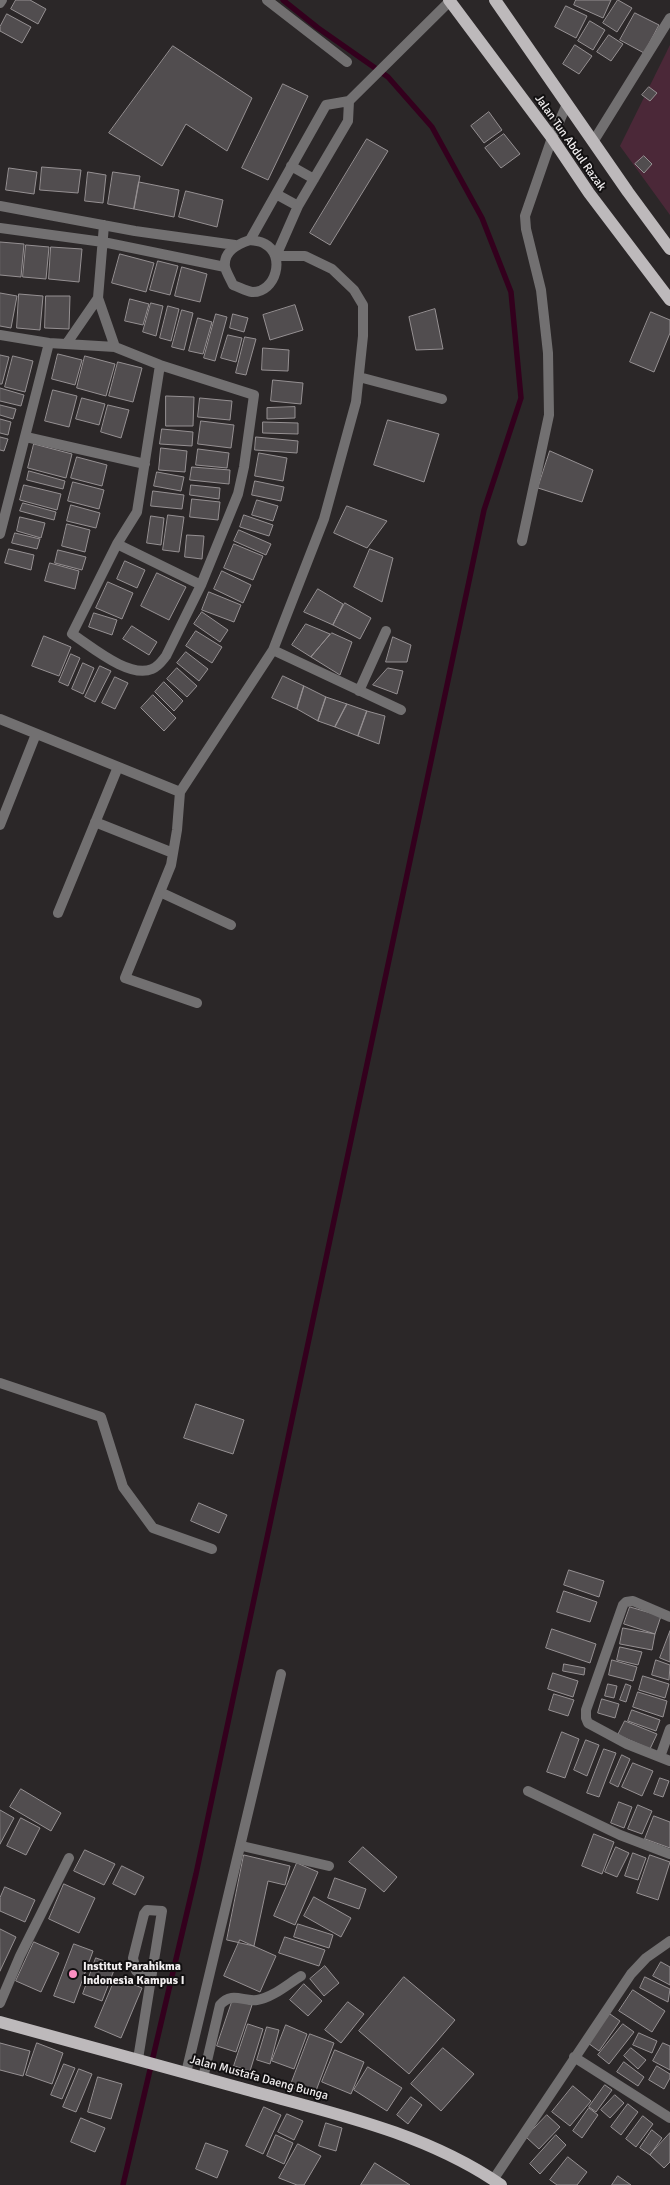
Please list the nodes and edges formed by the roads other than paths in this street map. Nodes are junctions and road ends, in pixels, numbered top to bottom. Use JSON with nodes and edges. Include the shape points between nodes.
{"nodes":[{"id":1,"x":267,"y":0,"type":"edge"},
{"id":2,"x":495,"y":0,"type":"edge"},
{"id":3,"x":450,"y":1,"type":"edge"},
{"id":4,"x":670,"y":18,"type":"edge"},
{"id":5,"x":347,"y":62,"type":"dead end"},
{"id":6,"x":349,"y":100,"type":"junction"},
{"id":7,"x":567,"y":104,"type":"junction"},
{"id":8,"x":552,"y":138,"type":"junction"},
{"id":9,"x":593,"y":142,"type":"junction"},
{"id":10,"x":291,"y":166,"type":"junction"},
{"id":11,"x":314,"y":179,"type":"junction"},
{"id":12,"x":276,"y":194,"type":"junction"},
{"id":13,"x":0,"y":206,"type":"edge"},
{"id":14,"x":298,"y":206,"type":"junction"},
{"id":15,"x":104,"y":225,"type":"junction"},
{"id":16,"x":0,"y":228,"type":"edge"},
{"id":17,"x":250,"y":240,"type":"junction"},
{"id":18,"x":103,"y":242,"type":"junction"},
{"id":19,"x":235,"y":245,"type":"junction"},
{"id":20,"x":670,"y":249,"type":"edge"},
{"id":21,"x":276,"y":256,"type":"junction"},
{"id":22,"x":225,"y":267,"type":"junction"},
{"id":23,"x":98,"y":298,"type":"junction"},
{"id":24,"x":670,"y":300,"type":"edge"},
{"id":25,"x":0,"y":335,"type":"edge"},
{"id":26,"x":49,"y":343,"type":"junction"},
{"id":27,"x":67,"y":344,"type":"junction"},
{"id":28,"x":114,"y":347,"type":"junction"},
{"id":29,"x":160,"y":365,"type":"junction"},
{"id":30,"x":359,"y":377,"type":"junction"},
{"id":31,"x":442,"y":399,"type":"dead end"},
{"id":32,"x":26,"y":437,"type":"junction"},
{"id":33,"x":145,"y":464,"type":"junction"},
{"id":34,"x":0,"y":534,"type":"edge"},
{"id":35,"x":522,"y":541,"type":"dead end"},
{"id":36,"x":118,"y":544,"type":"junction"},
{"id":37,"x":202,"y":585,"type":"junction"},
{"id":38,"x":386,"y":631,"type":"dead end"},
{"id":39,"x":273,"y":650,"type":"junction"},
{"id":40,"x":359,"y":691,"type":"junction"},
{"id":41,"x":400,"y":710,"type":"dead end"},
{"id":42,"x":0,"y":719,"type":"edge"},
{"id":43,"x":36,"y":734,"type":"junction"},
{"id":44,"x":118,"y":767,"type":"junction"},
{"id":45,"x":180,"y":792,"type":"junction"},
{"id":46,"x":95,"y":822,"type":"junction"},
{"id":47,"x":0,"y":825,"type":"edge"},
{"id":48,"x":173,"y":853,"type":"junction"},
{"id":49,"x":160,"y":892,"type":"junction"},
{"id":50,"x":58,"y":914,"type":"dead end"},
{"id":51,"x":230,"y":925,"type":"dead end"},
{"id":52,"x":197,"y":1004,"type":"dead end"},
{"id":53,"x":0,"y":1383,"type":"edge"},
{"id":54,"x":212,"y":1549,"type":"dead end"},
{"id":55,"x":670,"y":1617,"type":"edge"},
{"id":56,"x":281,"y":1674,"type":"dead end"},
{"id":57,"x":670,"y":1729,"type":"edge"},
{"id":58,"x":665,"y":1759,"type":"edge"},
{"id":59,"x":528,"y":1791,"type":"dead end"},
{"id":60,"x":242,"y":1846,"type":"junction"},
{"id":61,"x":670,"y":1854,"type":"edge"},
{"id":62,"x":68,"y":1858,"type":"dead end"},
{"id":63,"x":329,"y":1866,"type":"dead end"},
{"id":64,"x":670,"y":1941,"type":"edge"},
{"id":65,"x":301,"y":1976,"type":"dead end"},
{"id":66,"x":150,"y":1979,"type":"junction"},
{"id":67,"x":0,"y":2003,"type":"edge"},
{"id":68,"x":0,"y":2022,"type":"edge"},
{"id":69,"x":574,"y":2057,"type":"junction"},
{"id":70,"x":141,"y":2059,"type":"junction"},
{"id":71,"x":183,"y":2072,"type":"junction"},
{"id":72,"x":203,"y":2078,"type":"junction"},
{"id":73,"x":670,"y":2118,"type":"edge"},
{"id":74,"x":497,"y":2182,"type":"edge"}],
"edges":[{"from":1,"to":5,"type":"street"},
{"from":2,"to":7,"type":"main road","name":"Jalan Tun Abdul Razak"},
{"from":3,"to":6,"type":"street"},
{"from":3,"to":8,"type":"main road","name":"Jalan Tun Abdul Razak"},
{"from":4,"to":9,"type":"street"},
{"from":6,"to":10,"type":"street","via":[[326,105]]},
{"from":6,"to":11,"type":"street","via":[[348,121]]},
{"from":7,"to":8,"type":"street"},
{"from":7,"to":9,"type":"main road","name":"Jalan Tun Abdul Razak"},
{"from":8,"to":24,"type":"main road","name":"Jalan Tun Abdul Razak"},
{"from":8,"to":35,"type":"street","via":[[526,216],[526,229],[541,290],[550,415]]},
{"from":9,"to":20,"type":"main road","name":"Jalan Tun Abdul Razak"},
{"from":10,"to":11,"type":"street"},
{"from":10,"to":12,"type":"street"},
{"from":11,"to":14,"type":"street"},
{"from":12,"to":14,"type":"street"},
{"from":12,"to":17,"type":"street"},
{"from":13,"to":15,"type":"street"},
{"from":14,"to":21,"type":"street"},
{"from":15,"to":18,"type":"street"},
{"from":15,"to":19,"type":"street"},
{"from":16,"to":18,"type":"street"},
{"from":17,"to":19,"type":"street"},
{"from":17,"to":21,"type":"street","via":[[266,244]]},
{"from":18,"to":22,"type":"street"},
{"from":18,"to":23,"type":"street"},
{"from":19,"to":22,"type":"street","via":[[227,255]]},
{"from":21,"to":22,"type":"street","via":[[277,273],[268,286],[253,292],[234,285]]},
{"from":21,"to":30,"type":"street","via":[[305,256],[332,269],[354,290],[364,305]]},
{"from":23,"to":27,"type":"street"},
{"from":23,"to":28,"type":"street"},
{"from":25,"to":26,"type":"street"},
{"from":26,"to":27,"type":"street"},
{"from":26,"to":32,"type":"street"},
{"from":27,"to":28,"type":"street"},
{"from":28,"to":29,"type":"street"},
{"from":29,"to":33,"type":"street"},
{"from":29,"to":37,"type":"street","via":[[254,395],[238,494]]},
{"from":30,"to":31,"type":"street"},
{"from":30,"to":39,"type":"street","via":[[356,402],[324,519]]},
{"from":32,"to":33,"type":"street"},
{"from":32,"to":34,"type":"street"},
{"from":33,"to":36,"type":"street","via":[[137,512]]},
{"from":36,"to":37,"type":"street"},
{"from":36,"to":37,"type":"street","via":[[72,634],[125,668],[141,671],[152,669],[161,662]]},
{"from":38,"to":40,"type":"street"},
{"from":39,"to":40,"type":"street"},
{"from":39,"to":45,"type":"street"},
{"from":40,"to":41,"type":"street"},
{"from":42,"to":43,"type":"street"},
{"from":43,"to":44,"type":"street"},
{"from":43,"to":47,"type":"street"},
{"from":44,"to":45,"type":"street"},
{"from":44,"to":46,"type":"street"},
{"from":45,"to":48,"type":"street"},
{"from":46,"to":48,"type":"street"},
{"from":46,"to":50,"type":"street"},
{"from":48,"to":49,"type":"street"},
{"from":49,"to":51,"type":"street"},
{"from":49,"to":52,"type":"street","via":[[126,978]]},
{"from":53,"to":54,"type":"street","via":[[102,1417],[123,1487],[153,1528]]},
{"from":55,"to":58,"type":"street","via":[[633,1601],[623,1605],[586,1710],[588,1723],[627,1744]]},
{"from":56,"to":60,"type":"street"},
{"from":57,"to":58,"type":"street"},
{"from":59,"to":61,"type":"street","via":[[611,1831]]},
{"from":60,"to":63,"type":"street"},
{"from":60,"to":71,"type":"street"},
{"from":62,"to":67,"type":"street"},
{"from":64,"to":69,"type":"street","via":[[646,1958],[631,1974]]},
{"from":65,"to":72,"type":"street","via":[[258,2000],[233,1997],[220,2005]]},
{"from":66,"to":66,"type":"street","via":[[162,1911],[151,1909],[144,1914],[134,1958],[136,1971]]},
{"from":66,"to":70,"type":"street"},
{"from":68,"to":70,"type":"main road","name":"Jalan Mustafa Daeng Bunga"},
{"from":69,"to":73,"type":"street"},
{"from":69,"to":74,"type":"street"},
{"from":70,"to":71,"type":"main road","name":"Jalan Mustafa Daeng Bunga"},
{"from":71,"to":72,"type":"main road","name":"Jalan Mustafa Daeng Bunga"},
{"from":72,"to":74,"type":"main road","name":"Jalan Mustafa Daeng Bunga","via":[[416,2140],[448,2153]]}]}
